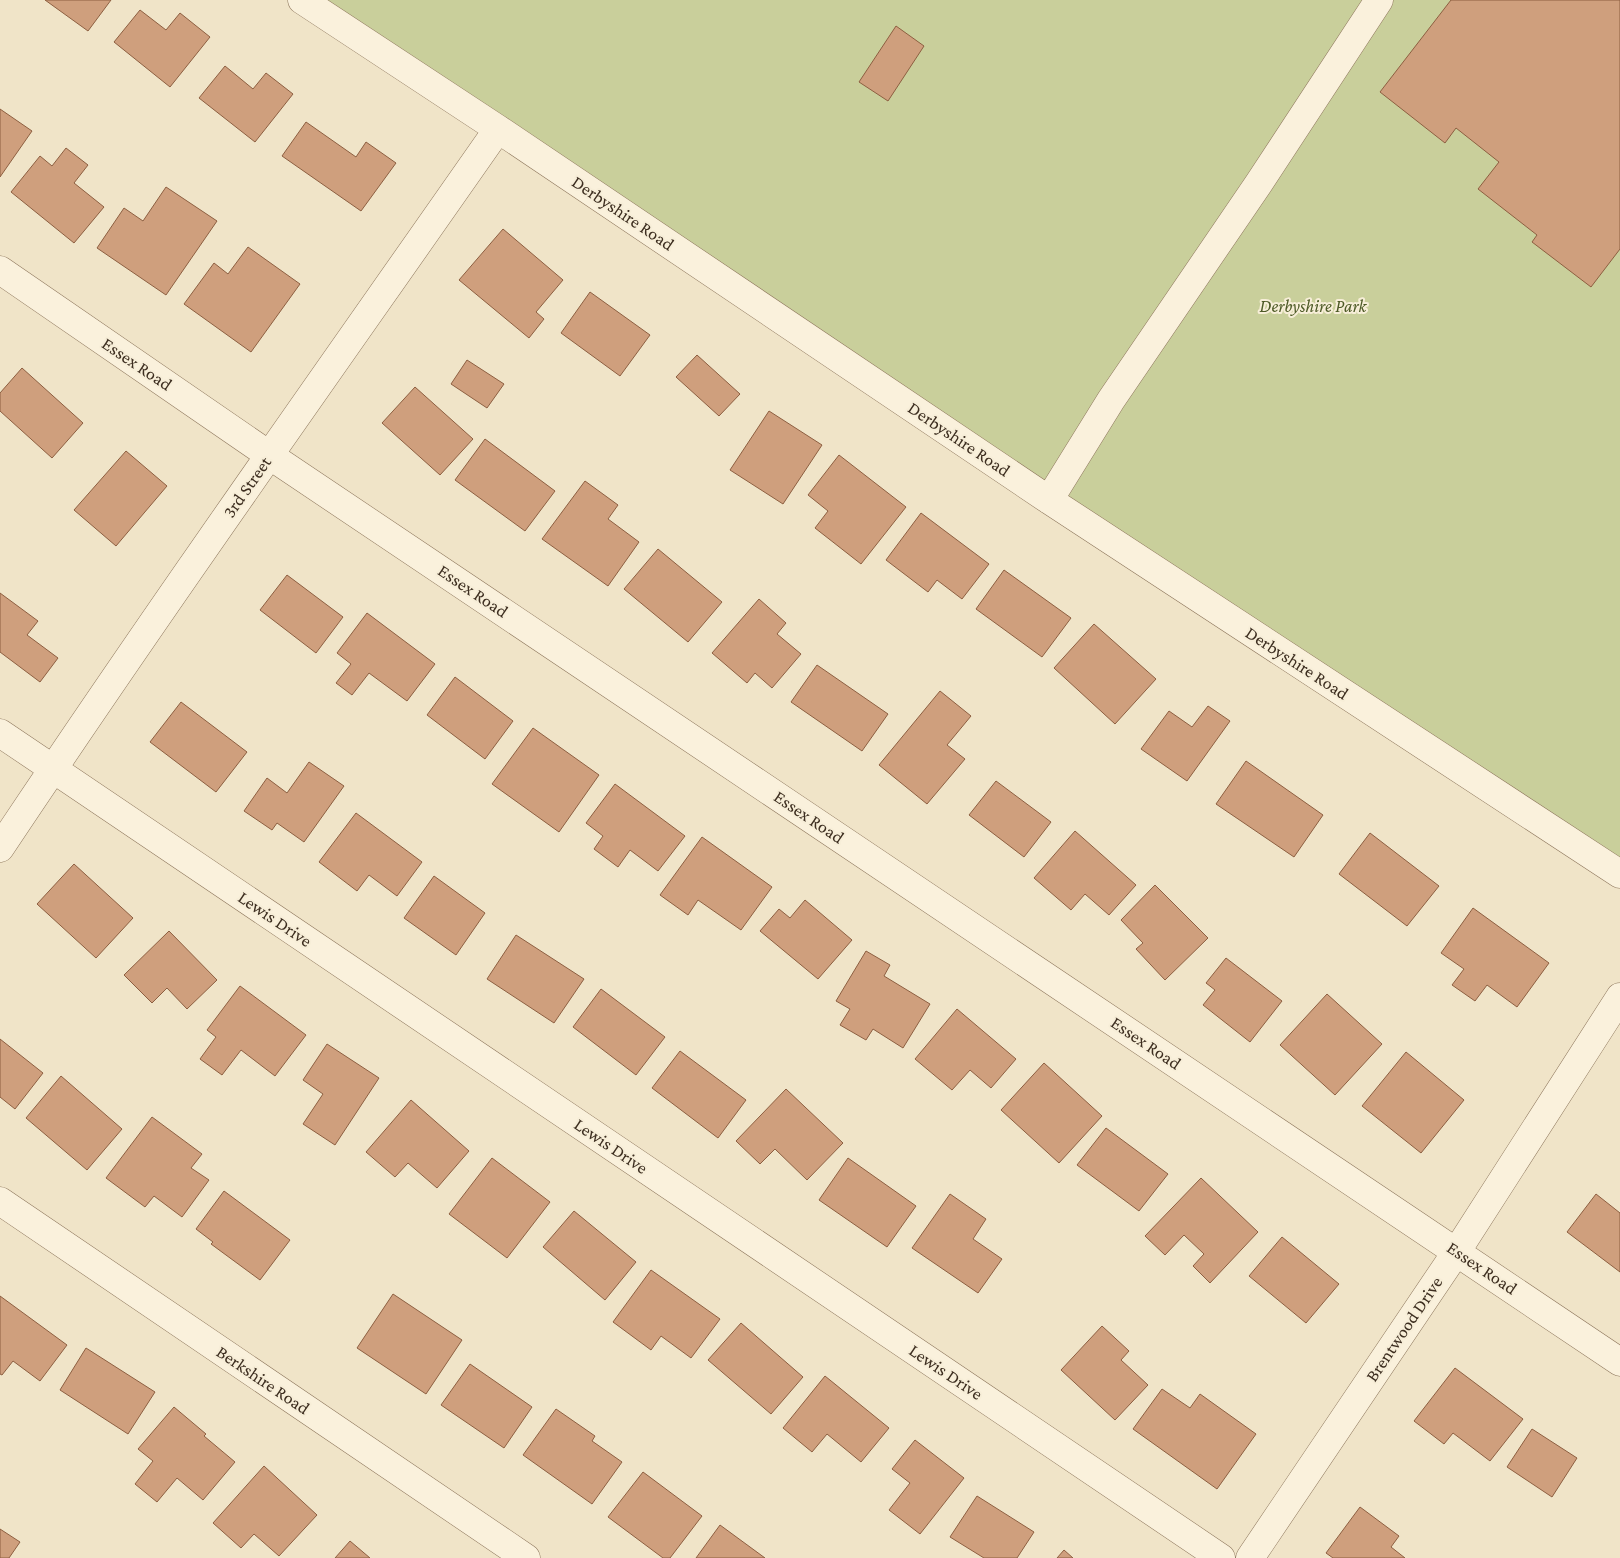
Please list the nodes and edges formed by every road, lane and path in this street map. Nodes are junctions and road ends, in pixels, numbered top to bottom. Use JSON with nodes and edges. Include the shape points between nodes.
{"nodes":[{"id":1,"x":302,"y":0,"type":"edge"},
{"id":2,"x":1379,"y":0,"type":"edge"},
{"id":3,"x":498,"y":129,"type":"junction"},
{"id":4,"x":0,"y":270,"type":"edge"},
{"id":5,"x":270,"y":455,"type":"junction"},
{"id":6,"x":1049,"y":500,"type":"junction"},
{"id":7,"x":0,"y":733,"type":"edge"},
{"id":8,"x":53,"y":769,"type":"junction"},
{"id":9,"x":0,"y":848,"type":"edge"},
{"id":10,"x":1620,"y":874,"type":"edge"},
{"id":11,"x":1620,"y":997,"type":"edge"},
{"id":12,"x":0,"y":1201,"type":"edge"},
{"id":13,"x":1457,"y":1251,"type":"junction"},
{"id":14,"x":1620,"y":1362,"type":"edge"},
{"id":15,"x":526,"y":1558,"type":"edge"},
{"id":16,"x":1221,"y":1558,"type":"edge"},
{"id":17,"x":1250,"y":1558,"type":"edge"}],
"edges":[{"from":1,"to":3,"type":"street","name":"Derbyshire Road"},
{"from":2,"to":6,"type":"street","via":[[1111,400]]},
{"from":3,"to":5,"type":"street","name":"3rd Street"},
{"from":3,"to":6,"type":"street","name":"Derbyshire Road"},
{"from":4,"to":5,"type":"street","name":"Essex Road"},
{"from":5,"to":8,"type":"street","name":"3rd Street"},
{"from":5,"to":13,"type":"street","name":"Essex Road"},
{"from":6,"to":10,"type":"street","name":"Derbyshire Road"},
{"from":7,"to":8,"type":"street","name":"Lewis Drive"},
{"from":8,"to":9,"type":"street","name":"3rd Street"},
{"from":8,"to":16,"type":"street","name":"Lewis Drive"},
{"from":11,"to":13,"type":"street","name":"Brentwood Drive"},
{"from":12,"to":15,"type":"street","name":"Berkshire Road"},
{"from":13,"to":14,"type":"street","name":"Essex Road"},
{"from":13,"to":17,"type":"street","name":"Brentwood Drive"}]}
